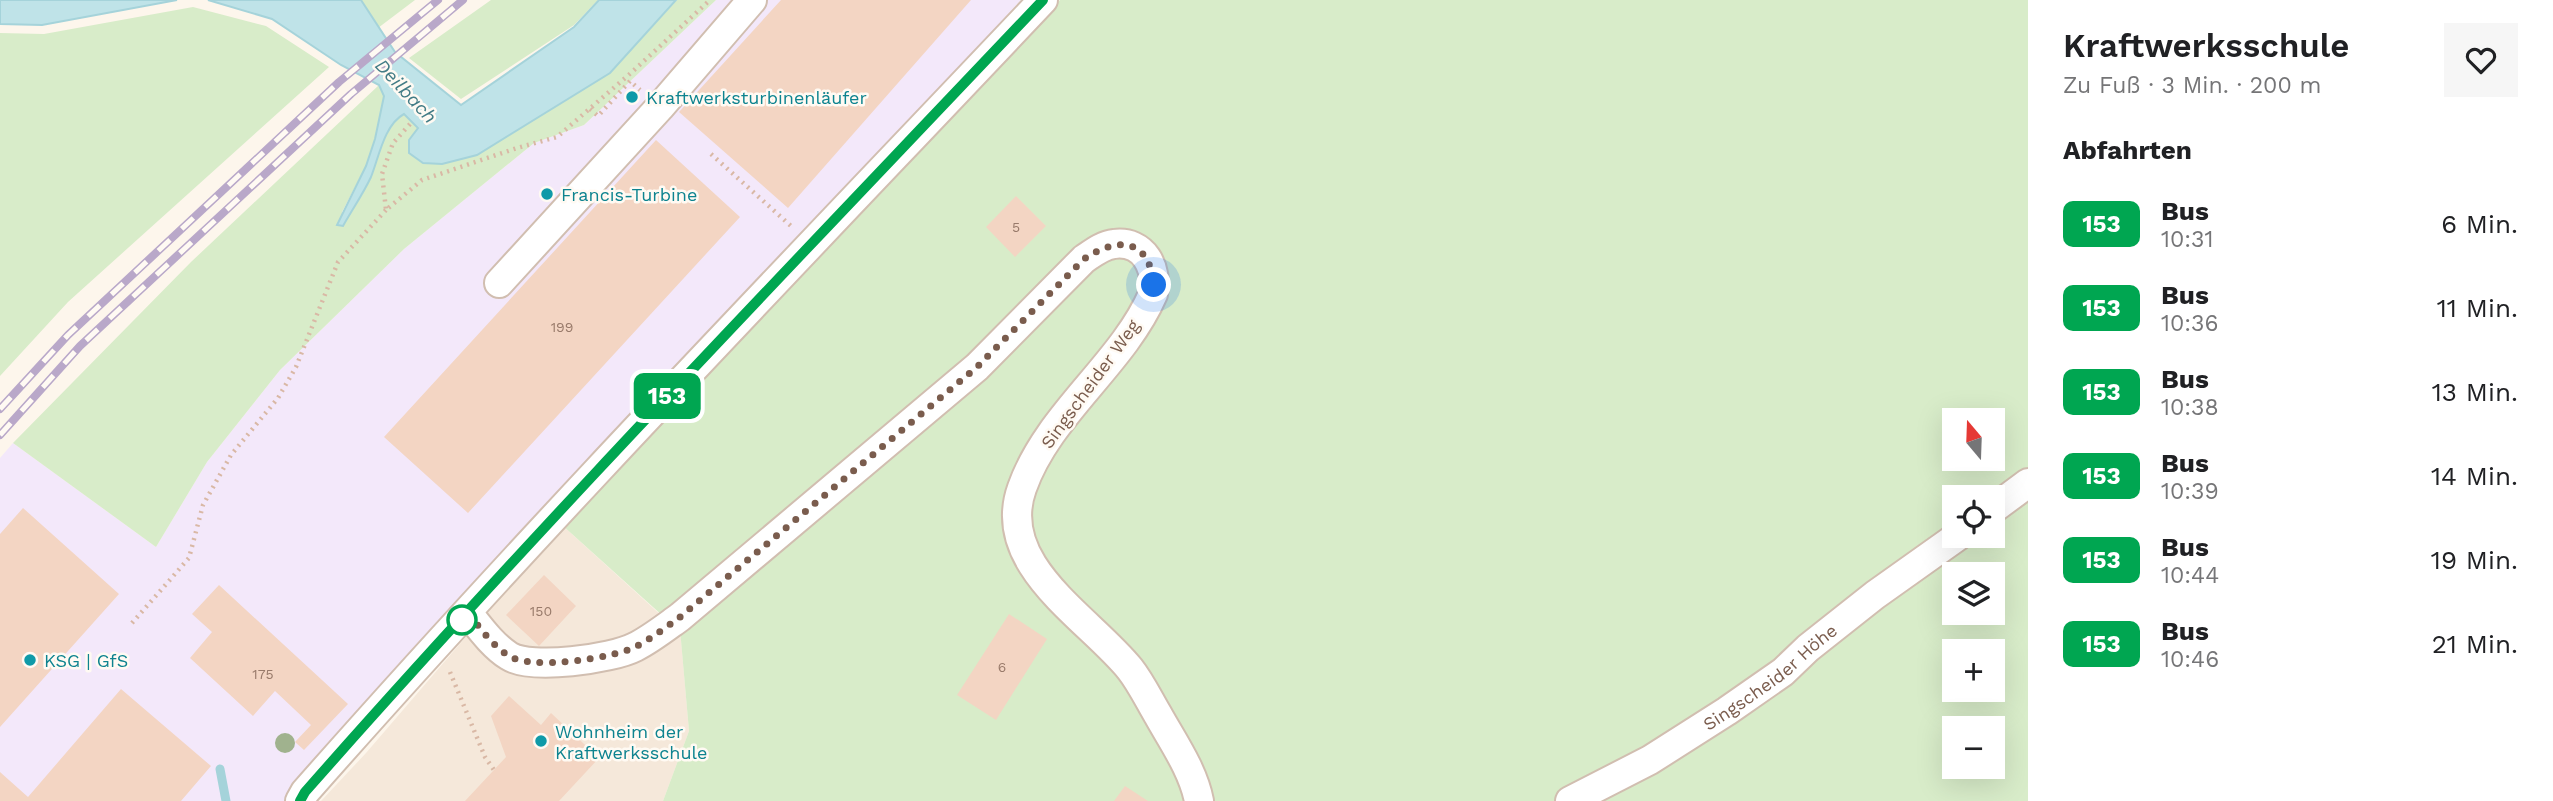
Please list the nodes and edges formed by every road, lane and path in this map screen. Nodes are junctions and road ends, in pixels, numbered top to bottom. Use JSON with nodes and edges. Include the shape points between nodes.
{"nodes":[{"id":1,"x":710,"y":0,"type":"edge"},
{"id":2,"x":752,"y":0,"type":"edge"},
{"id":3,"x":1043,"y":0,"type":"edge"},
{"id":4,"x":609,"y":102,"type":"dead end"},
{"id":5,"x":590,"y":109,"type":"junction"},
{"id":6,"x":410,"y":124,"type":"dead end"},
{"id":7,"x":712,"y":153,"type":"dead end"},
{"id":8,"x":771,"y":207,"type":"dead end"},
{"id":9,"x":386,"y":210,"type":"junction"},
{"id":10,"x":499,"y":283,"type":"dead end"},
{"id":11,"x":2028,"y":483,"type":"edge"},
{"id":12,"x":2005,"y":500,"type":"edge"},
{"id":13,"x":1942,"y":548,"type":"edge"},
{"id":14,"x":468,"y":613,"type":"junction"},
{"id":15,"x":132,"y":623,"type":"dead end"},
{"id":16,"x":439,"y":645,"type":"junction"},
{"id":17,"x":494,"y":770,"type":"dead end"},
{"id":18,"x":300,"y":801,"type":"edge"},
{"id":19,"x":1199,"y":801,"type":"edge"},
{"id":20,"x":1570,"y":801,"type":"edge"}],
"edges":[{"from":1,"to":5,"type":"path"},
{"from":2,"to":10,"type":"street"},
{"from":3,"to":14,"type":"street","via":[[561,508]]},
{"from":4,"to":5,"type":"path","via":[[598,116]]},
{"from":5,"to":9,"type":"path","via":[[557,137],[422,180]]},
{"from":6,"to":9,"type":"path","via":[[393,143],[382,174]]},
{"from":7,"to":8,"type":"path"},
{"from":9,"to":15,"type":"path","via":[[338,262],[296,367],[278,398],[231,455],[203,505],[189,558]]},
{"from":11,"to":12,"type":"street"},
{"from":13,"to":20,"type":"street","name":"Singscheider Höhe","via":[[1727,711],[1650,760]]},
{"from":14,"to":16,"type":"street"},
{"from":14,"to":19,"type":"street","name":"Singscheider Weg","via":[[509,657],[525,662],[589,660],[635,648],[680,617],[977,367],[1084,259],[1098,249],[1128,245],[1140,249],[1152,266],[1153,294],[1121,346],[1032,464],[1016,515],[1020,541],[1030,562],[1130,670],[1191,775]]},
{"from":16,"to":17,"type":"path"},
{"from":16,"to":18,"type":"street"}]}
